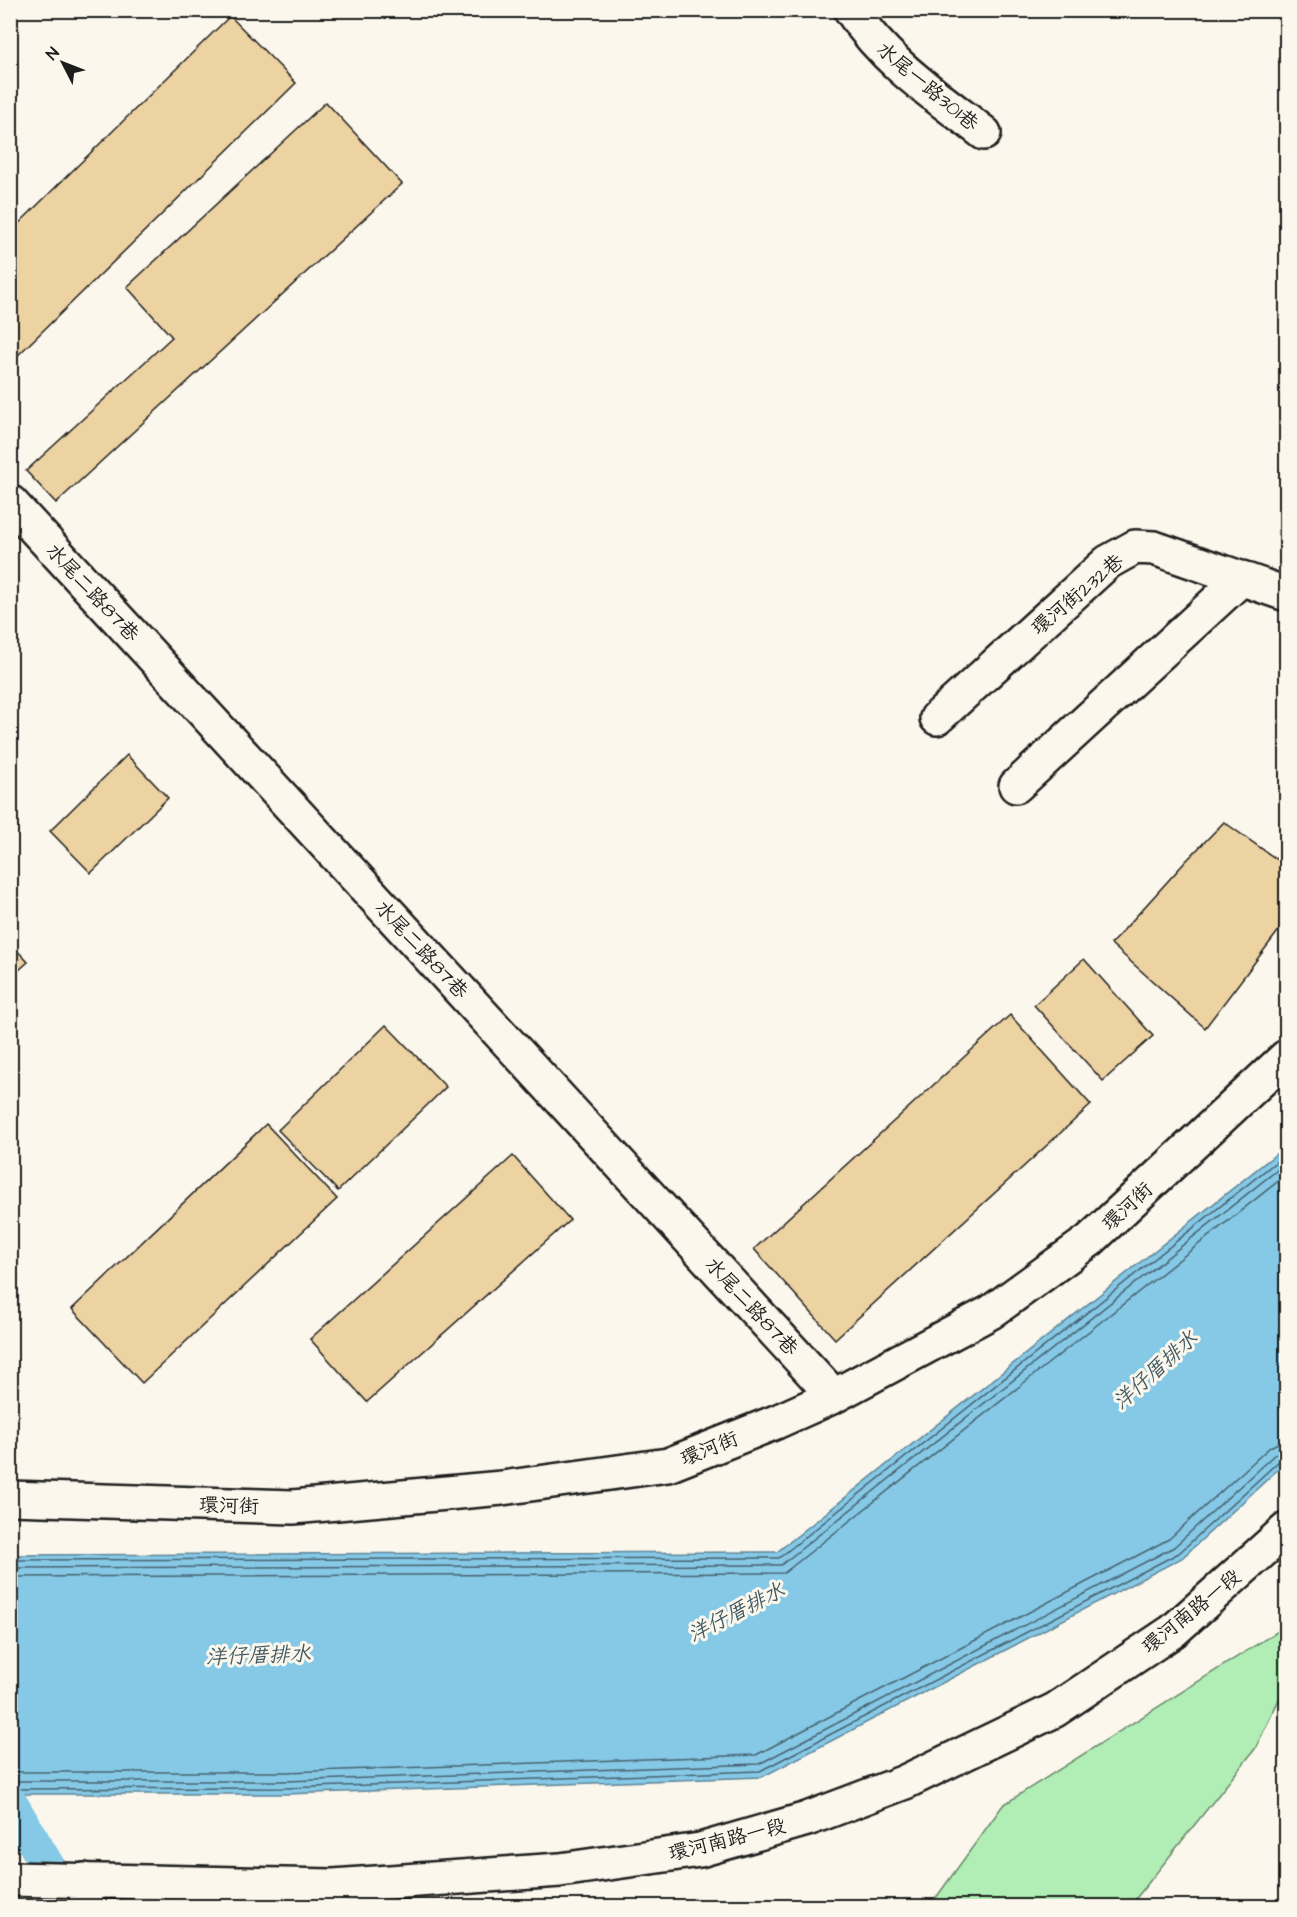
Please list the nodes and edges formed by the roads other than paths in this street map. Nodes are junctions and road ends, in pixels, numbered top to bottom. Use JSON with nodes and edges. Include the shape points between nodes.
{"nodes":[{"id":1,"x":851,"y":10,"type":"edge"},
{"id":2,"x":984,"y":133,"type":"dead end"},
{"id":3,"x":10,"y":502,"type":"edge"},
{"id":4,"x":1242,"y":578,"type":"junction"},
{"id":5,"x":1287,"y":594,"type":"edge"},
{"id":6,"x":937,"y":718,"type":"dead end"},
{"id":7,"x":1016,"y":786,"type":"dead end"},
{"id":8,"x":1287,"y":1057,"type":"edge"},
{"id":9,"x":834,"y":1396,"type":"junction"},
{"id":10,"x":10,"y":1498,"type":"edge"},
{"id":11,"x":1287,"y":1530,"type":"edge"},
{"id":12,"x":10,"y":1879,"type":"edge"},
{"id":13,"x":86,"y":1893,"type":"edge"}],
"edges":[{"from":1,"to":2,"type":"street","name":"水尾一路301巷","via":[[897,66]]},
{"from":3,"to":9,"type":"street","name":"水尾二路87巷"},
{"from":4,"to":5,"type":"street","name":"環河街232巷"},
{"from":4,"to":6,"type":"street","name":"環河街232巷","via":[[1154,548],[1135,547],[1108,562]]},
{"from":4,"to":7,"type":"street"},
{"from":8,"to":9,"type":"street","name":"環河街","via":[[1090,1240],[991,1312]]},
{"from":9,"to":10,"type":"street","name":"環河街","via":[[668,1465],[502,1488],[293,1507]]},
{"from":11,"to":13,"type":"street","name":"環河南路一段","via":[[1173,1631],[1055,1710],[905,1782],[796,1822],[700,1850],[560,1870],[333,1886]]},
{"from":12,"to":13,"type":"street","name":"環河南路一段"}]}
